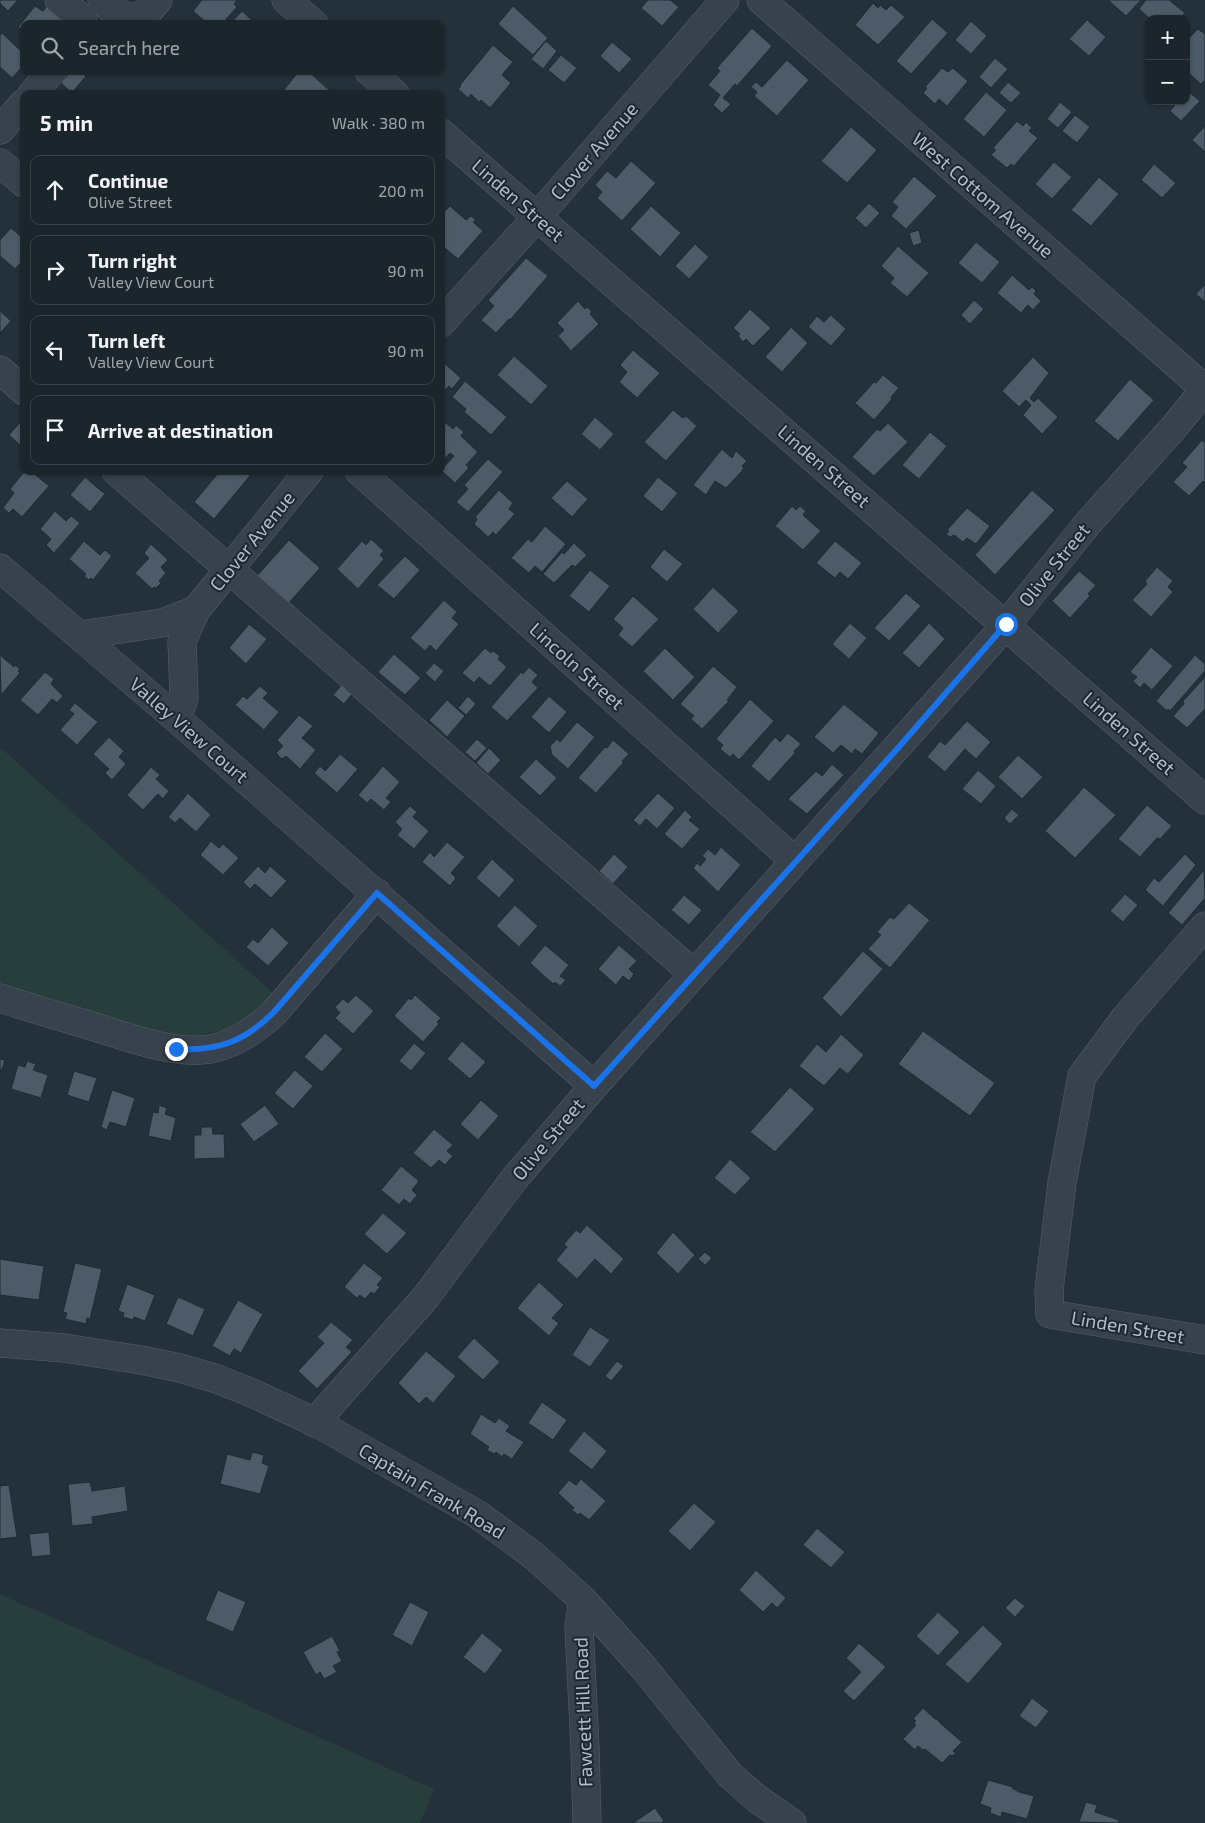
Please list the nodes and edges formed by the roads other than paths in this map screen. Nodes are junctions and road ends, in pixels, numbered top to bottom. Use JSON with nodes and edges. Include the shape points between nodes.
{"nodes":[{"id":1,"x":59,"y":0,"type":"edge"},
{"id":2,"x":102,"y":0,"type":"edge"},
{"id":3,"x":158,"y":0,"type":"edge"},
{"id":4,"x":286,"y":0,"type":"edge"},
{"id":5,"x":725,"y":0,"type":"edge"},
{"id":6,"x":761,"y":0,"type":"edge"},
{"id":7,"x":83,"y":20,"type":"edge"},
{"id":8,"x":309,"y":20,"type":"edge"},
{"id":9,"x":49,"y":75,"type":"edge"},
{"id":10,"x":374,"y":75,"type":"edge"},
{"id":11,"x":35,"y":90,"type":"edge"},
{"id":12,"x":390,"y":90,"type":"edge"},
{"id":13,"x":20,"y":108,"type":"edge"},
{"id":14,"x":0,"y":130,"type":"edge"},
{"id":15,"x":445,"y":136,"type":"edge"},
{"id":16,"x":0,"y":163,"type":"edge"},
{"id":17,"x":20,"y":180,"type":"edge"},
{"id":18,"x":538,"y":216,"type":"junction"},
{"id":19,"x":445,"y":319,"type":"edge"},
{"id":20,"x":0,"y":370,"type":"edge"},
{"id":21,"x":20,"y":388,"type":"edge"},
{"id":22,"x":1205,"y":389,"type":"edge"},
{"id":23,"x":121,"y":475,"type":"edge"},
{"id":24,"x":306,"y":475,"type":"edge"},
{"id":25,"x":363,"y":475,"type":"edge"},
{"id":26,"x":0,"y":568,"type":"edge"},
{"id":27,"x":229,"y":571,"type":"junction"},
{"id":28,"x":196,"y":610,"type":"junction"},
{"id":29,"x":1006,"y":624,"type":"junction"},
{"id":30,"x":80,"y":635,"type":"junction"},
{"id":31,"x":177,"y":719,"type":"junction"},
{"id":32,"x":1205,"y":800,"type":"edge"},
{"id":33,"x":795,"y":861,"type":"junction"},
{"id":34,"x":377,"y":893,"type":"junction"},
{"id":35,"x":1205,"y":926,"type":"edge"},
{"id":36,"x":693,"y":973,"type":"junction"},
{"id":37,"x":0,"y":998,"type":"edge"},
{"id":38,"x":594,"y":1086,"type":"junction"},
{"id":39,"x":1205,"y":1340,"type":"edge"},
{"id":40,"x":0,"y":1343,"type":"edge"},
{"id":41,"x":314,"y":1422,"type":"junction"},
{"id":42,"x":582,"y":1600,"type":"junction"},
{"id":43,"x":587,"y":1823,"type":"edge"},
{"id":44,"x":792,"y":1823,"type":"edge"}],
"edges":[{"from":1,"to":7,"type":"street"},
{"from":2,"to":3,"type":"street","via":[[130,18],[146,14]]},
{"from":4,"to":8,"type":"street"},
{"from":5,"to":18,"type":"street","name":"Clover Avenue"},
{"from":6,"to":22,"type":"street","name":"West Cottom Avenue"},
{"from":9,"to":11,"type":"street"},
{"from":10,"to":12,"type":"street"},
{"from":13,"to":14,"type":"street"},
{"from":15,"to":18,"type":"street","name":"Linden Street"},
{"from":16,"to":17,"type":"street"},
{"from":18,"to":19,"type":"street","name":"Clover Avenue"},
{"from":18,"to":29,"type":"street","name":"Linden Street"},
{"from":20,"to":21,"type":"street"},
{"from":22,"to":29,"type":"street","name":"Olive Street","via":[[1089,522]]},
{"from":23,"to":27,"type":"street"},
{"from":24,"to":27,"type":"street","name":"Clover Avenue"},
{"from":25,"to":33,"type":"street","name":"Lincoln Street"},
{"from":26,"to":30,"type":"street","name":"Valley View Court"},
{"from":27,"to":28,"type":"street","name":"Clover Avenue"},
{"from":27,"to":36,"type":"street"},
{"from":28,"to":30,"type":"street","via":[[162,624]]},
{"from":28,"to":31,"type":"street","via":[[182,641],[184,698]]},
{"from":29,"to":32,"type":"street","name":"Linden Street"},
{"from":29,"to":33,"type":"street","name":"Olive Street"},
{"from":30,"to":31,"type":"street","name":"Valley View Court"},
{"from":31,"to":34,"type":"street","name":"Valley View Court"},
{"from":33,"to":36,"type":"street","name":"Olive Street"},
{"from":34,"to":37,"type":"street","via":[[262,1024],[231,1043],[214,1048],[176,1049]]},
{"from":34,"to":38,"type":"street","name":"Valley View Court"},
{"from":35,"to":39,"type":"street","name":"Linden Street","via":[[1125,1018],[1082,1076],[1062,1183],[1049,1290],[1050,1314]]},
{"from":36,"to":38,"type":"street","name":"Olive Street"},
{"from":38,"to":41,"type":"street","name":"Olive Street","via":[[515,1178],[425,1298]]},
{"from":40,"to":41,"type":"street","name":"Captain Frank Road","via":[[64,1348],[180,1368],[252,1393]]},
{"from":41,"to":42,"type":"street","name":"Captain Frank Road","via":[[477,1514],[534,1556]]},
{"from":42,"to":43,"type":"street","name":"Fawcett Hill Road","via":[[580,1627]]},
{"from":42,"to":44,"type":"street","name":"Captain Frank Road","via":[[644,1668],[730,1775]]}]}
